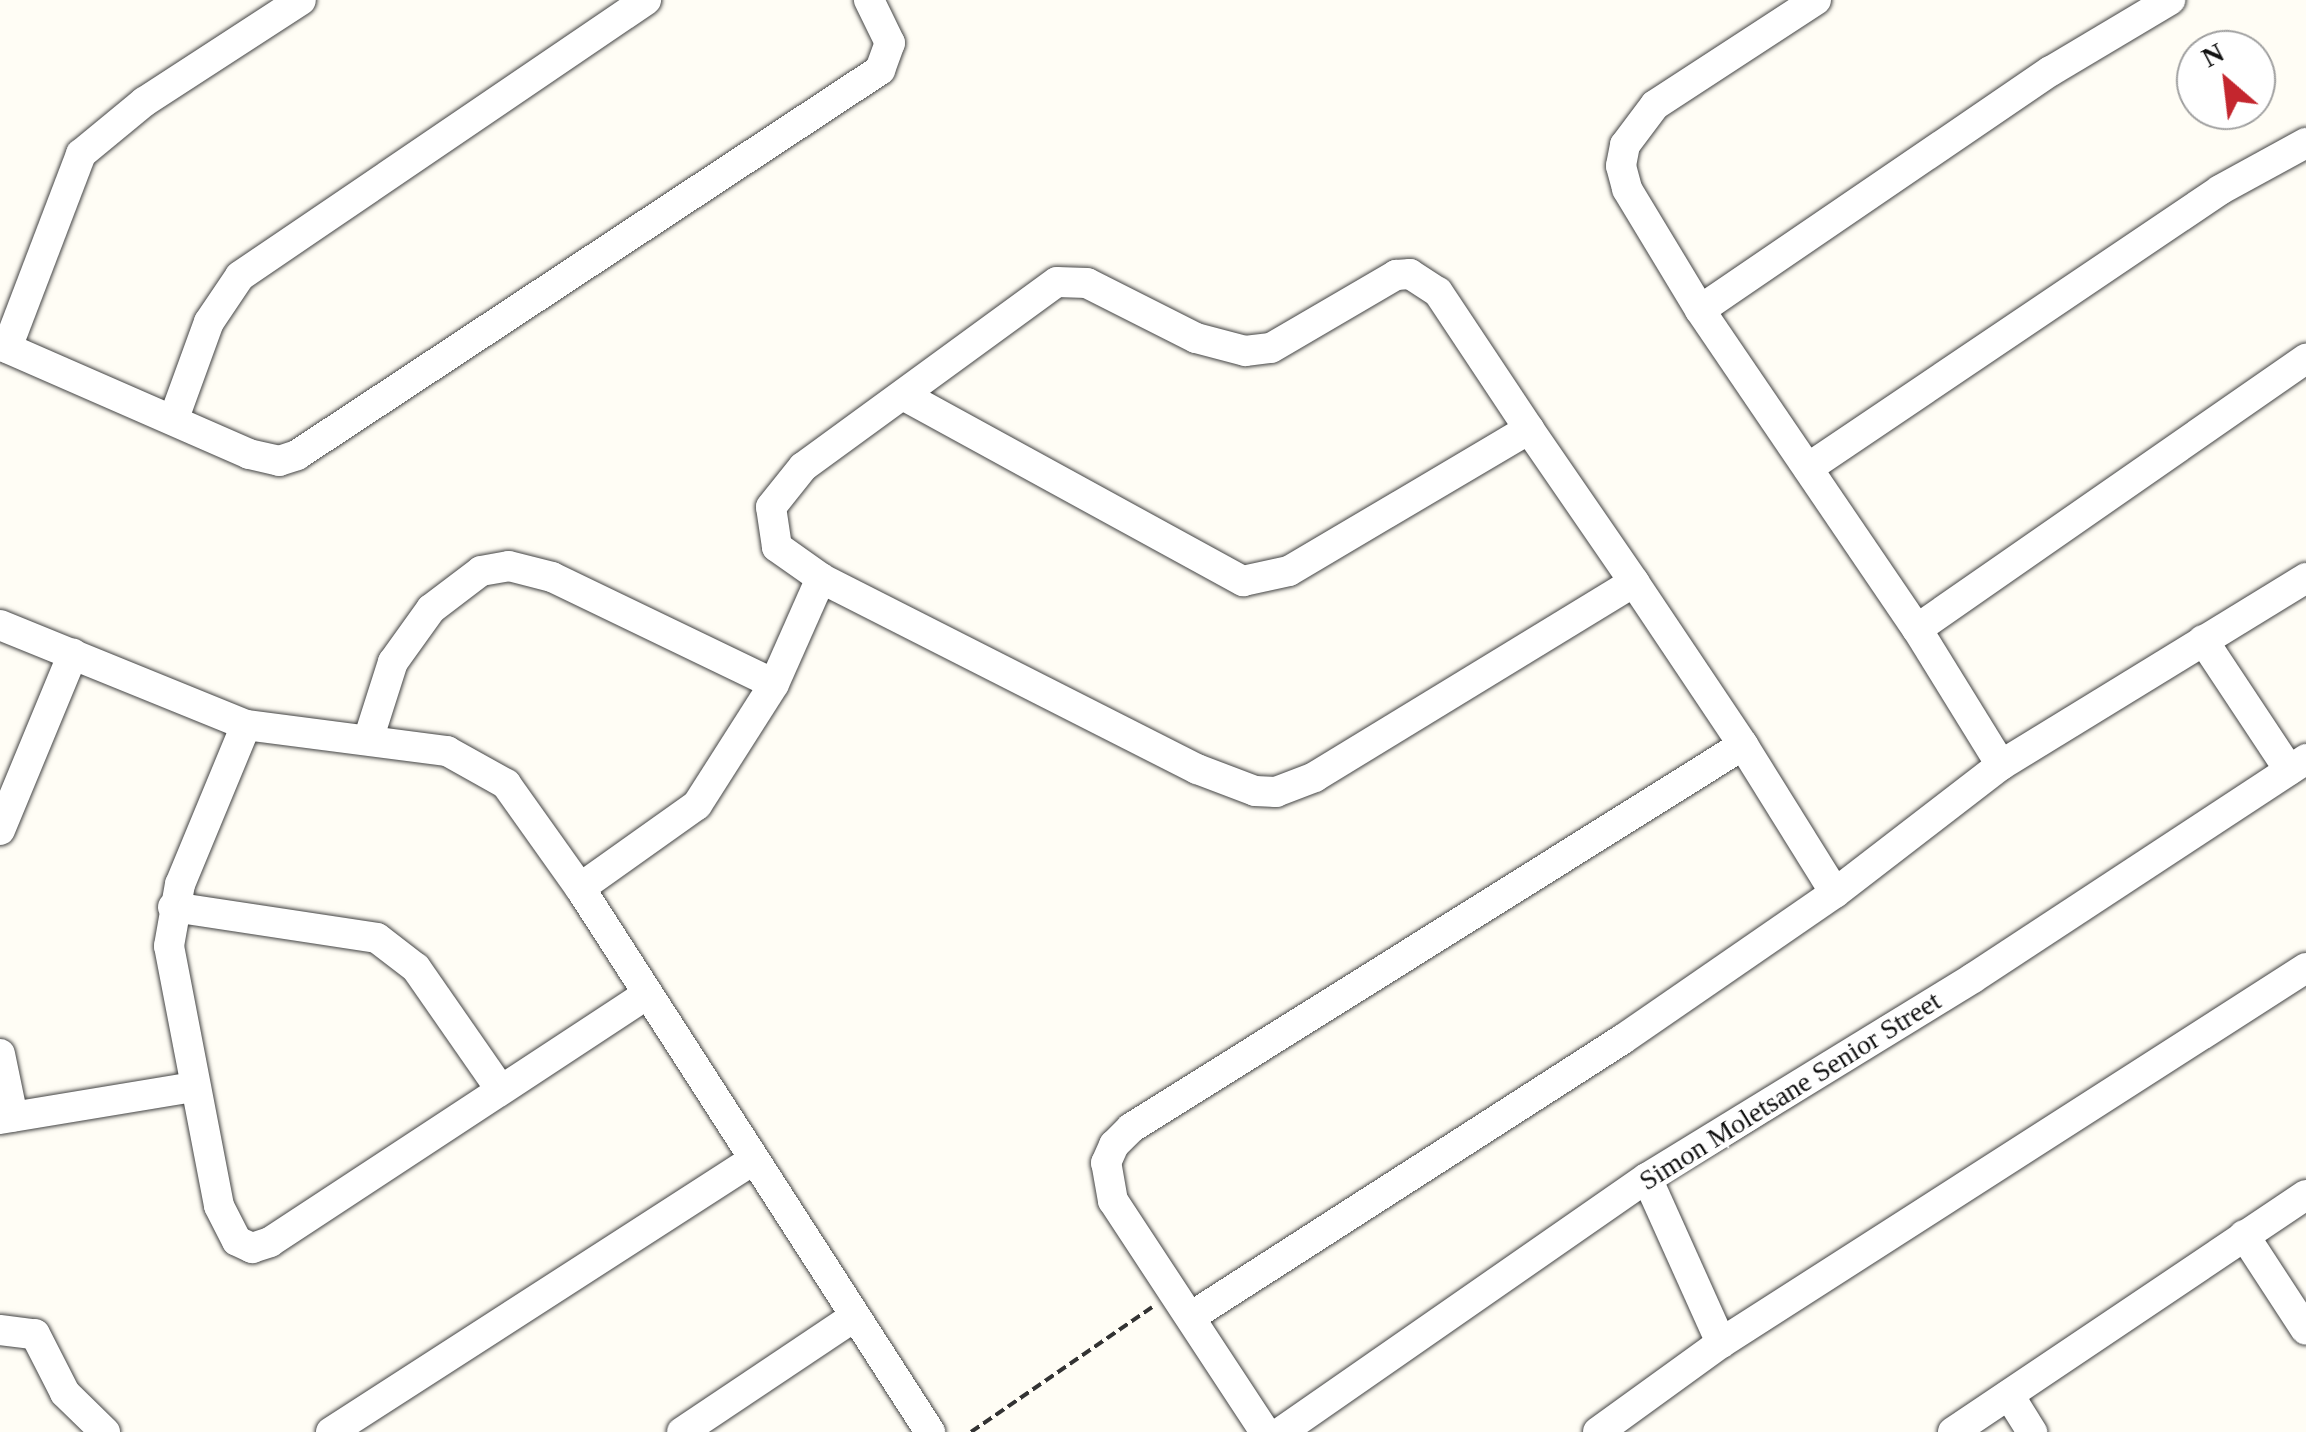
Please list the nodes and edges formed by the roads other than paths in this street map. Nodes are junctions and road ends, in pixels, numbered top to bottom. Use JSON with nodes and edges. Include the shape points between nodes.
{"nodes":[{"id":1,"x":301,"y":0,"type":"edge"},
{"id":2,"x":646,"y":0,"type":"edge"},
{"id":3,"x":870,"y":0,"type":"edge"},
{"id":4,"x":1816,"y":0,"type":"edge"},
{"id":5,"x":2170,"y":0,"type":"edge"},
{"id":6,"x":2306,"y":144,"type":"edge"},
{"id":7,"x":1700,"y":310,"type":"junction"},
{"id":8,"x":4,"y":346,"type":"edge"},
{"id":9,"x":2306,"y":359,"type":"edge"},
{"id":10,"x":902,"y":395,"type":"junction"},
{"id":11,"x":174,"y":418,"type":"junction"},
{"id":12,"x":1529,"y":429,"type":"junction"},
{"id":13,"x":1808,"y":468,"type":"junction"},
{"id":14,"x":821,"y":578,"type":"junction"},
{"id":15,"x":2306,"y":578,"type":"edge"},
{"id":16,"x":1634,"y":582,"type":"junction"},
{"id":17,"x":0,"y":625,"type":"edge"},
{"id":18,"x":1918,"y":629,"type":"junction"},
{"id":19,"x":2202,"y":640,"type":"junction"},
{"id":20,"x":72,"y":654,"type":"junction"},
{"id":21,"x":774,"y":684,"type":"junction"},
{"id":22,"x":246,"y":725,"type":"junction"},
{"id":23,"x":370,"y":737,"type":"junction"},
{"id":24,"x":1742,"y":745,"type":"junction"},
{"id":25,"x":2298,"y":765,"type":"edge"},
{"id":26,"x":2001,"y":766,"type":"junction"},
{"id":27,"x":0,"y":830,"type":"edge"},
{"id":28,"x":580,"y":888,"type":"junction"},
{"id":29,"x":1836,"y":893,"type":"junction"},
{"id":30,"x":173,"y":907,"type":"junction"},
{"id":31,"x":2306,"y":968,"type":"edge"},
{"id":32,"x":644,"y":996,"type":"junction"},
{"id":33,"x":0,"y":1054,"type":"edge"},
{"id":34,"x":498,"y":1086,"type":"junction"},
{"id":35,"x":193,"y":1087,"type":"junction"},
{"id":36,"x":7,"y":1118,"type":"edge"},
{"id":37,"x":751,"y":1161,"type":"junction"},
{"id":38,"x":1647,"y":1178,"type":"junction"},
{"id":39,"x":2306,"y":1195,"type":"edge"},
{"id":40,"x":2244,"y":1235,"type":"junction"},
{"id":41,"x":1182,"y":1304,"type":"junction"},
{"id":42,"x":854,"y":1316,"type":"junction"},
{"id":43,"x":0,"y":1330,"type":"edge"},
{"id":44,"x":2306,"y":1330,"type":"edge"},
{"id":45,"x":1721,"y":1344,"type":"junction"},
{"id":46,"x":2010,"y":1395,"type":"junction"},
{"id":47,"x":106,"y":1432,"type":"edge"},
{"id":48,"x":331,"y":1432,"type":"edge"},
{"id":49,"x":682,"y":1432,"type":"edge"},
{"id":50,"x":930,"y":1432,"type":"edge"},
{"id":51,"x":1265,"y":1432,"type":"edge"},
{"id":52,"x":1281,"y":1432,"type":"edge"},
{"id":53,"x":1598,"y":1432,"type":"edge"},
{"id":54,"x":1953,"y":1432,"type":"edge"},
{"id":55,"x":2032,"y":1432,"type":"edge"}],
"edges":[{"from":1,"to":8,"type":"street","via":[[144,102],[82,154]]},
{"from":2,"to":11,"type":"street","via":[[240,276],[209,322]]},
{"from":3,"to":11,"type":"street","via":[[890,43],[880,70],[297,455],[279,460],[249,454]]},
{"from":4,"to":7,"type":"street","via":[[1656,105],[1625,144],[1620,166],[1627,189]]},
{"from":5,"to":7,"type":"street","via":[[2051,71]]},
{"from":6,"to":13,"type":"street","via":[[2220,190]]},
{"from":7,"to":13,"type":"street"},
{"from":8,"to":11,"type":"street"},
{"from":9,"to":18,"type":"street"},
{"from":10,"to":12,"type":"street","via":[[1243,581],[1289,571]]},
{"from":10,"to":12,"type":"street","via":[[1057,282],[1086,283],[1196,338],[1245,351],[1271,348],[1410,274],[1438,292]]},
{"from":10,"to":14,"type":"street","via":[[802,466],[771,507],[776,547]]},
{"from":12,"to":16,"type":"street"},
{"from":13,"to":18,"type":"street"},
{"from":14,"to":16,"type":"street","via":[[1230,784],[1276,792],[1315,776]]},
{"from":14,"to":21,"type":"street"},
{"from":15,"to":19,"type":"street"},
{"from":16,"to":24,"type":"street"},
{"from":17,"to":20,"type":"street"},
{"from":18,"to":26,"type":"street"},
{"from":19,"to":25,"type":"street"},
{"from":19,"to":26,"type":"street"},
{"from":20,"to":22,"type":"street"},
{"from":20,"to":27,"type":"street"},
{"from":21,"to":23,"type":"street","via":[[552,577],[509,566],[481,571],[430,608],[393,662]]},
{"from":21,"to":28,"type":"street","via":[[680,824]]},
{"from":22,"to":23,"type":"street"},
{"from":22,"to":30,"type":"street"},
{"from":23,"to":28,"type":"street","via":[[447,751],[487,768],[524,804]]},
{"from":24,"to":29,"type":"street"},
{"from":24,"to":41,"type":"street","via":[[1131,1128],[1110,1154],[1113,1201]]},
{"from":25,"to":38,"type":"street","name":"Simon Moletsane Senior Street","via":[[1972,978]]},
{"from":26,"to":29,"type":"street"},
{"from":28,"to":32,"type":"street"},
{"from":29,"to":41,"type":"street","via":[[1622,1039]]},
{"from":30,"to":34,"type":"street","via":[[377,938],[416,968]]},
{"from":30,"to":35,"type":"street","via":[[169,946]]},
{"from":31,"to":45,"type":"street"},
{"from":32,"to":34,"type":"street"},
{"from":32,"to":37,"type":"street"},
{"from":33,"to":36,"type":"street"},
{"from":34,"to":35,"type":"street","via":[[290,1229],[252,1248],[238,1241],[219,1206]]},
{"from":35,"to":36,"type":"street"},
{"from":37,"to":42,"type":"street"},
{"from":37,"to":48,"type":"street"},
{"from":38,"to":45,"type":"street"},
{"from":38,"to":52,"type":"street","name":"Simon Moletsane Senior Street"},
{"from":39,"to":40,"type":"street"},
{"from":40,"to":44,"type":"street"},
{"from":40,"to":46,"type":"street"},
{"from":41,"to":51,"type":"street"},
{"from":42,"to":49,"type":"street"},
{"from":42,"to":50,"type":"street"},
{"from":43,"to":47,"type":"street","via":[[35,1334],[65,1393]]},
{"from":45,"to":53,"type":"street"},
{"from":46,"to":54,"type":"street"},
{"from":46,"to":55,"type":"street"}]}
